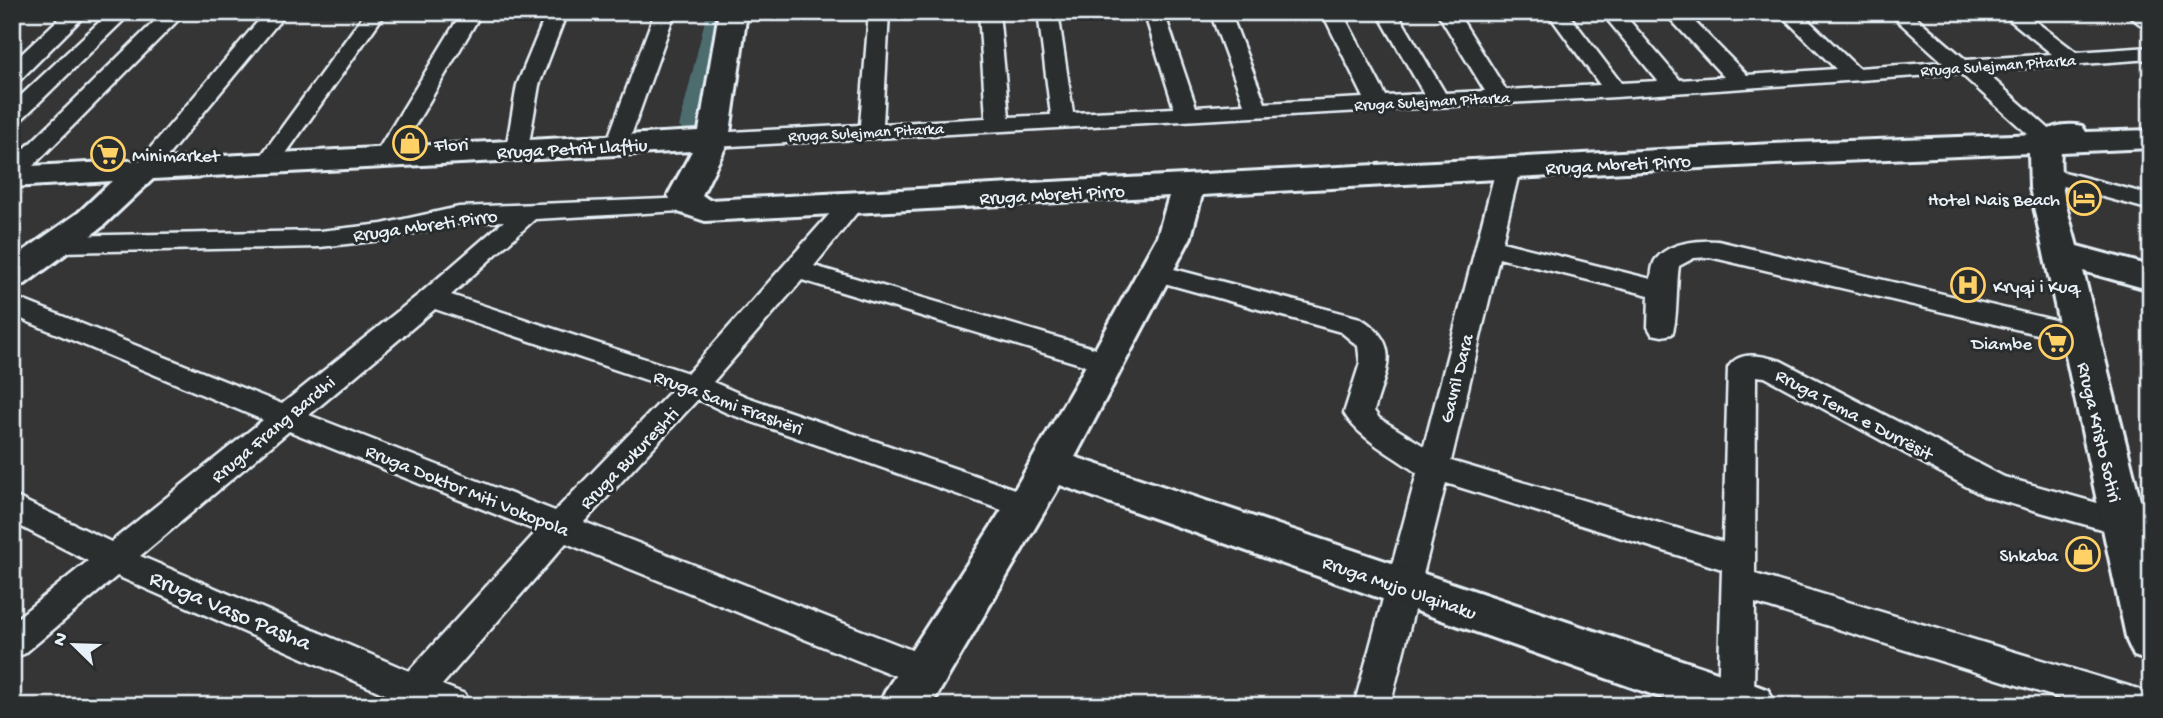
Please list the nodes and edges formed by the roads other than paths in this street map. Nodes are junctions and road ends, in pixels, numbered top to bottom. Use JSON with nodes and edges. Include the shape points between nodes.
{"nodes":[{"id":1,"x":78,"y":12,"type":"edge"},
{"id":2,"x":122,"y":12,"type":"edge"},
{"id":3,"x":176,"y":12,"type":"edge"},
{"id":4,"x":276,"y":12,"type":"edge"},
{"id":5,"x":376,"y":12,"type":"edge"},
{"id":6,"x":472,"y":12,"type":"edge"},
{"id":7,"x":557,"y":12,"type":"edge"},
{"id":8,"x":665,"y":12,"type":"edge"},
{"id":9,"x":733,"y":12,"type":"edge"},
{"id":10,"x":879,"y":12,"type":"edge"},
{"id":11,"x":989,"y":12,"type":"edge"},
{"id":12,"x":1048,"y":12,"type":"edge"},
{"id":13,"x":1154,"y":12,"type":"edge"},
{"id":14,"x":1220,"y":12,"type":"edge"},
{"id":15,"x":1332,"y":12,"type":"edge"},
{"id":16,"x":1387,"y":12,"type":"edge"},
{"id":17,"x":1447,"y":12,"type":"edge"},
{"id":18,"x":1557,"y":12,"type":"edge"},
{"id":19,"x":1611,"y":12,"type":"edge"},
{"id":20,"x":1674,"y":12,"type":"edge"},
{"id":21,"x":1788,"y":12,"type":"edge"},
{"id":22,"x":1898,"y":12,"type":"edge"},
{"id":23,"x":2010,"y":12,"type":"edge"},
{"id":24,"x":2134,"y":12,"type":"edge"},
{"id":25,"x":2151,"y":23,"type":"edge"},
{"id":26,"x":2151,"y":52,"type":"edge"},
{"id":27,"x":2072,"y":59,"type":"junction"},
{"id":28,"x":1964,"y":67,"type":"junction"},
{"id":29,"x":12,"y":75,"type":"edge"},
{"id":30,"x":1854,"y":75,"type":"junction"},
{"id":31,"x":1742,"y":83,"type":"junction"},
{"id":32,"x":1674,"y":87,"type":"junction"},
{"id":33,"x":1616,"y":91,"type":"junction"},
{"id":34,"x":1499,"y":96,"type":"junction"},
{"id":35,"x":1438,"y":100,"type":"junction"},
{"id":36,"x":1378,"y":103,"type":"junction"},
{"id":37,"x":1256,"y":110,"type":"junction"},
{"id":38,"x":1187,"y":114,"type":"junction"},
{"id":39,"x":12,"y":116,"type":"edge"},
{"id":40,"x":1063,"y":121,"type":"junction"},
{"id":41,"x":998,"y":124,"type":"junction"},
{"id":42,"x":2151,"y":128,"type":"edge"},
{"id":43,"x":871,"y":130,"type":"junction"},
{"id":44,"x":2151,"y":139,"type":"edge"},
{"id":45,"x":713,"y":141,"type":"junction"},
{"id":46,"x":2049,"y":141,"type":"junction"},
{"id":47,"x":617,"y":144,"type":"junction"},
{"id":48,"x":517,"y":149,"type":"junction"},
{"id":49,"x":384,"y":158,"type":"junction"},
{"id":50,"x":267,"y":164,"type":"junction"},
{"id":51,"x":1508,"y":169,"type":"junction"},
{"id":52,"x":143,"y":171,"type":"junction"},
{"id":53,"x":2045,"y":174,"type":"junction"},
{"id":54,"x":12,"y":176,"type":"edge"},
{"id":55,"x":1188,"y":186,"type":"junction"},
{"id":56,"x":2151,"y":203,"type":"edge"},
{"id":57,"x":690,"y":205,"type":"junction"},
{"id":58,"x":851,"y":205,"type":"junction"},
{"id":59,"x":530,"y":211,"type":"junction"},
{"id":60,"x":58,"y":244,"type":"junction"},
{"id":61,"x":1489,"y":247,"type":"junction"},
{"id":62,"x":2063,"y":254,"type":"junction"},
{"id":63,"x":798,"y":270,"type":"junction"},
{"id":64,"x":1155,"y":272,"type":"junction"},
{"id":65,"x":12,"y":276,"type":"edge"},
{"id":66,"x":2151,"y":278,"type":"edge"},
{"id":67,"x":1662,"y":290,"type":"junction"},
{"id":68,"x":431,"y":298,"type":"junction"},
{"id":69,"x":12,"y":305,"type":"edge"},
{"id":70,"x":1662,"y":327,"type":"dead end"},
{"id":71,"x":2079,"y":335,"type":"junction"},
{"id":72,"x":1107,"y":362,"type":"junction"},
{"id":73,"x":695,"y":386,"type":"junction"},
{"id":74,"x":284,"y":417,"type":"junction"},
{"id":75,"x":1050,"y":465,"type":"junction"},
{"id":76,"x":1432,"y":467,"type":"junction"},
{"id":77,"x":1027,"y":506,"type":"junction"},
{"id":78,"x":12,"y":508,"type":"edge"},
{"id":79,"x":2122,"y":522,"type":"junction"},
{"id":80,"x":562,"y":526,"type":"junction"},
{"id":81,"x":115,"y":560,"type":"junction"},
{"id":82,"x":1738,"y":571,"type":"junction"},
{"id":83,"x":1404,"y":588,"type":"junction"},
{"id":84,"x":2151,"y":641,"type":"edge"},
{"id":85,"x":12,"y":643,"type":"edge"},
{"id":86,"x":914,"y":689,"type":"edge"},
{"id":87,"x":408,"y":697,"type":"edge"},
{"id":88,"x":1743,"y":703,"type":"edge"},
{"id":89,"x":452,"y":706,"type":"edge"},
{"id":90,"x":1372,"y":706,"type":"edge"},
{"id":91,"x":2138,"y":706,"type":"edge"}],
"edges":[{"from":1,"to":29,"type":"street"},
{"from":2,"to":39,"type":"street"},
{"from":3,"to":54,"type":"street"},
{"from":4,"to":52,"type":"street"},
{"from":5,"to":50,"type":"street"},
{"from":6,"to":49,"type":"street"},
{"from":7,"to":48,"type":"street","via":[[528,85]]},
{"from":8,"to":47,"type":"street"},
{"from":9,"to":45,"type":"main road"},
{"from":10,"to":43,"type":"street"},
{"from":11,"to":41,"type":"street"},
{"from":12,"to":40,"type":"street"},
{"from":13,"to":38,"type":"street"},
{"from":14,"to":37,"type":"street"},
{"from":15,"to":36,"type":"street"},
{"from":16,"to":35,"type":"street"},
{"from":17,"to":34,"type":"street"},
{"from":18,"to":33,"type":"street"},
{"from":19,"to":32,"type":"street"},
{"from":20,"to":31,"type":"street"},
{"from":21,"to":30,"type":"street"},
{"from":22,"to":28,"type":"street"},
{"from":23,"to":27,"type":"street"},
{"from":24,"to":25,"type":"street"},
{"from":26,"to":27,"type":"street","name":"Rruga Sulejman Pitarka"},
{"from":27,"to":28,"type":"street","name":"Rruga Sulejman Pitarka"},
{"from":28,"to":30,"type":"street","name":"Rruga Sulejman Pitarka"},
{"from":28,"to":46,"type":"street"},
{"from":30,"to":31,"type":"street","name":"Rruga Sulejman Pitarka"},
{"from":31,"to":32,"type":"street","name":"Rruga Sulejman Pitarka"},
{"from":32,"to":33,"type":"street","name":"Rruga Sulejman Pitarka"},
{"from":33,"to":34,"type":"street","name":"Rruga Sulejman Pitarka"},
{"from":34,"to":35,"type":"street","name":"Rruga Sulejman Pitarka"},
{"from":35,"to":36,"type":"street","name":"Rruga Sulejman Pitarka"},
{"from":36,"to":37,"type":"street","name":"Rruga Sulejman Pitarka"},
{"from":37,"to":38,"type":"street","name":"Rruga Sulejman Pitarka"},
{"from":38,"to":40,"type":"street","name":"Rruga Sulejman Pitarka"},
{"from":40,"to":41,"type":"street","name":"Rruga Sulejman Pitarka"},
{"from":41,"to":43,"type":"street","name":"Rruga Sulejman Pitarka"},
{"from":42,"to":46,"type":"main road","via":[[2063,134]]},
{"from":43,"to":45,"type":"street","name":"Rruga Sulejman Pitarka"},
{"from":44,"to":46,"type":"main road"},
{"from":45,"to":47,"type":"main road","name":"Rruga Petrit Llaftiu"},
{"from":45,"to":57,"type":"main road","via":[[685,195]]},
{"from":46,"to":51,"type":"main road","name":"Rruga Mbreti Pirro"},
{"from":46,"to":53,"type":"main road","name":"Rruga Kristo Sotiri","via":[[2044,149]]},
{"from":47,"to":48,"type":"main road","name":"Rruga Petrit Llaftiu"},
{"from":48,"to":49,"type":"main road","name":"Rruga Petrit Llaftiu"},
{"from":49,"to":50,"type":"main road","name":"Rruga Petrit Llaftiu"},
{"from":50,"to":52,"type":"main road","name":"Rruga Petrit Llaftiu"},
{"from":51,"to":55,"type":"main road","name":"Rruga Mbreti Pirro"},
{"from":51,"to":61,"type":"street","name":"Gavril Dara"},
{"from":52,"to":54,"type":"main road","name":"Rruga Petrit Llaftiu"},
{"from":52,"to":60,"type":"main road"},
{"from":53,"to":56,"type":"street"},
{"from":53,"to":62,"type":"main road","name":"Rruga Kristo Sotiri"},
{"from":55,"to":58,"type":"main road","name":"Rruga Mbreti Pirro"},
{"from":55,"to":64,"type":"main road","via":[[1174,237]]},
{"from":57,"to":58,"type":"main road","name":"Rruga Mbreti Pirro","via":[[705,212]]},
{"from":57,"to":59,"type":"street","name":"Rruga Mbreti Pirro"},
{"from":58,"to":63,"type":"street","name":"Rruga Bukureshti"},
{"from":59,"to":60,"type":"street","name":"Rruga Mbreti Pirro","via":[[459,215],[382,232],[320,239]]},
{"from":59,"to":68,"type":"street","name":"Rruga Frang Bardhi"},
{"from":60,"to":65,"type":"main road"},
{"from":61,"to":67,"type":"street"},
{"from":61,"to":76,"type":"street","name":"Gavril Dara"},
{"from":62,"to":66,"type":"main road"},
{"from":62,"to":71,"type":"main road","name":"Rruga Kristo Sotiri"},
{"from":63,"to":72,"type":"street"},
{"from":63,"to":73,"type":"street","name":"Rruga Bukureshti"},
{"from":64,"to":72,"type":"main road"},
{"from":64,"to":76,"type":"street","via":[[1365,332],[1375,343],[1376,356],[1359,413],[1369,426]]},
{"from":67,"to":70,"type":"street"},
{"from":67,"to":71,"type":"street","via":[[1667,262],[1680,252],[1718,249]]},
{"from":68,"to":73,"type":"street","name":"Rruga Sami Frashëri"},
{"from":68,"to":74,"type":"street","name":"Rruga Frang Bardhi"},
{"from":69,"to":74,"type":"street","name":"Rruga Doktor Miti Vokopola"},
{"from":71,"to":79,"type":"main road","name":"Rruga Kristo Sotiri"},
{"from":72,"to":75,"type":"main road"},
{"from":73,"to":77,"type":"street","name":"Rruga Sami Frashëri","via":[[737,405]]},
{"from":73,"to":80,"type":"street","name":"Rruga Bukureshti"},
{"from":74,"to":80,"type":"street","name":"Rruga Doktor Miti Vokopola"},
{"from":74,"to":81,"type":"street","name":"Rruga Frang Bardhi"},
{"from":75,"to":77,"type":"main road"},
{"from":75,"to":83,"type":"main road","name":"Rruga Mujo Ulqinaku"},
{"from":76,"to":82,"type":"street"},
{"from":76,"to":83,"type":"street","name":"Gavril Dara"},
{"from":77,"to":86,"type":"main road"},
{"from":78,"to":81,"type":"street","name":"Rruga Vaso Pasha"},
{"from":79,"to":82,"type":"street","name":"Rruga Tema e Durrësit","via":[[1994,487],[1771,368],[1753,363],[1742,368]]},
{"from":79,"to":84,"type":"main road","name":"Rruga Kristo Sotiri"},
{"from":80,"to":86,"type":"street","name":"Rruga Doktor Miti Vokopola"},
{"from":80,"to":87,"type":"street","name":"Rruga Bukureshti"},
{"from":81,"to":85,"type":"street","name":"Rruga Frang Bardhi"},
{"from":81,"to":87,"type":"street","name":"Rruga Vaso Pasha"},
{"from":82,"to":88,"type":"street","name":"Rruga Tema e Durrësit"},
{"from":82,"to":91,"type":"street"},
{"from":83,"to":88,"type":"main road","name":"Rruga Mujo Ulqinaku"},
{"from":83,"to":90,"type":"street","name":"Gavril Dara"},
{"from":87,"to":89,"type":"street","name":"Rruga Vaso Pasha"}]}
